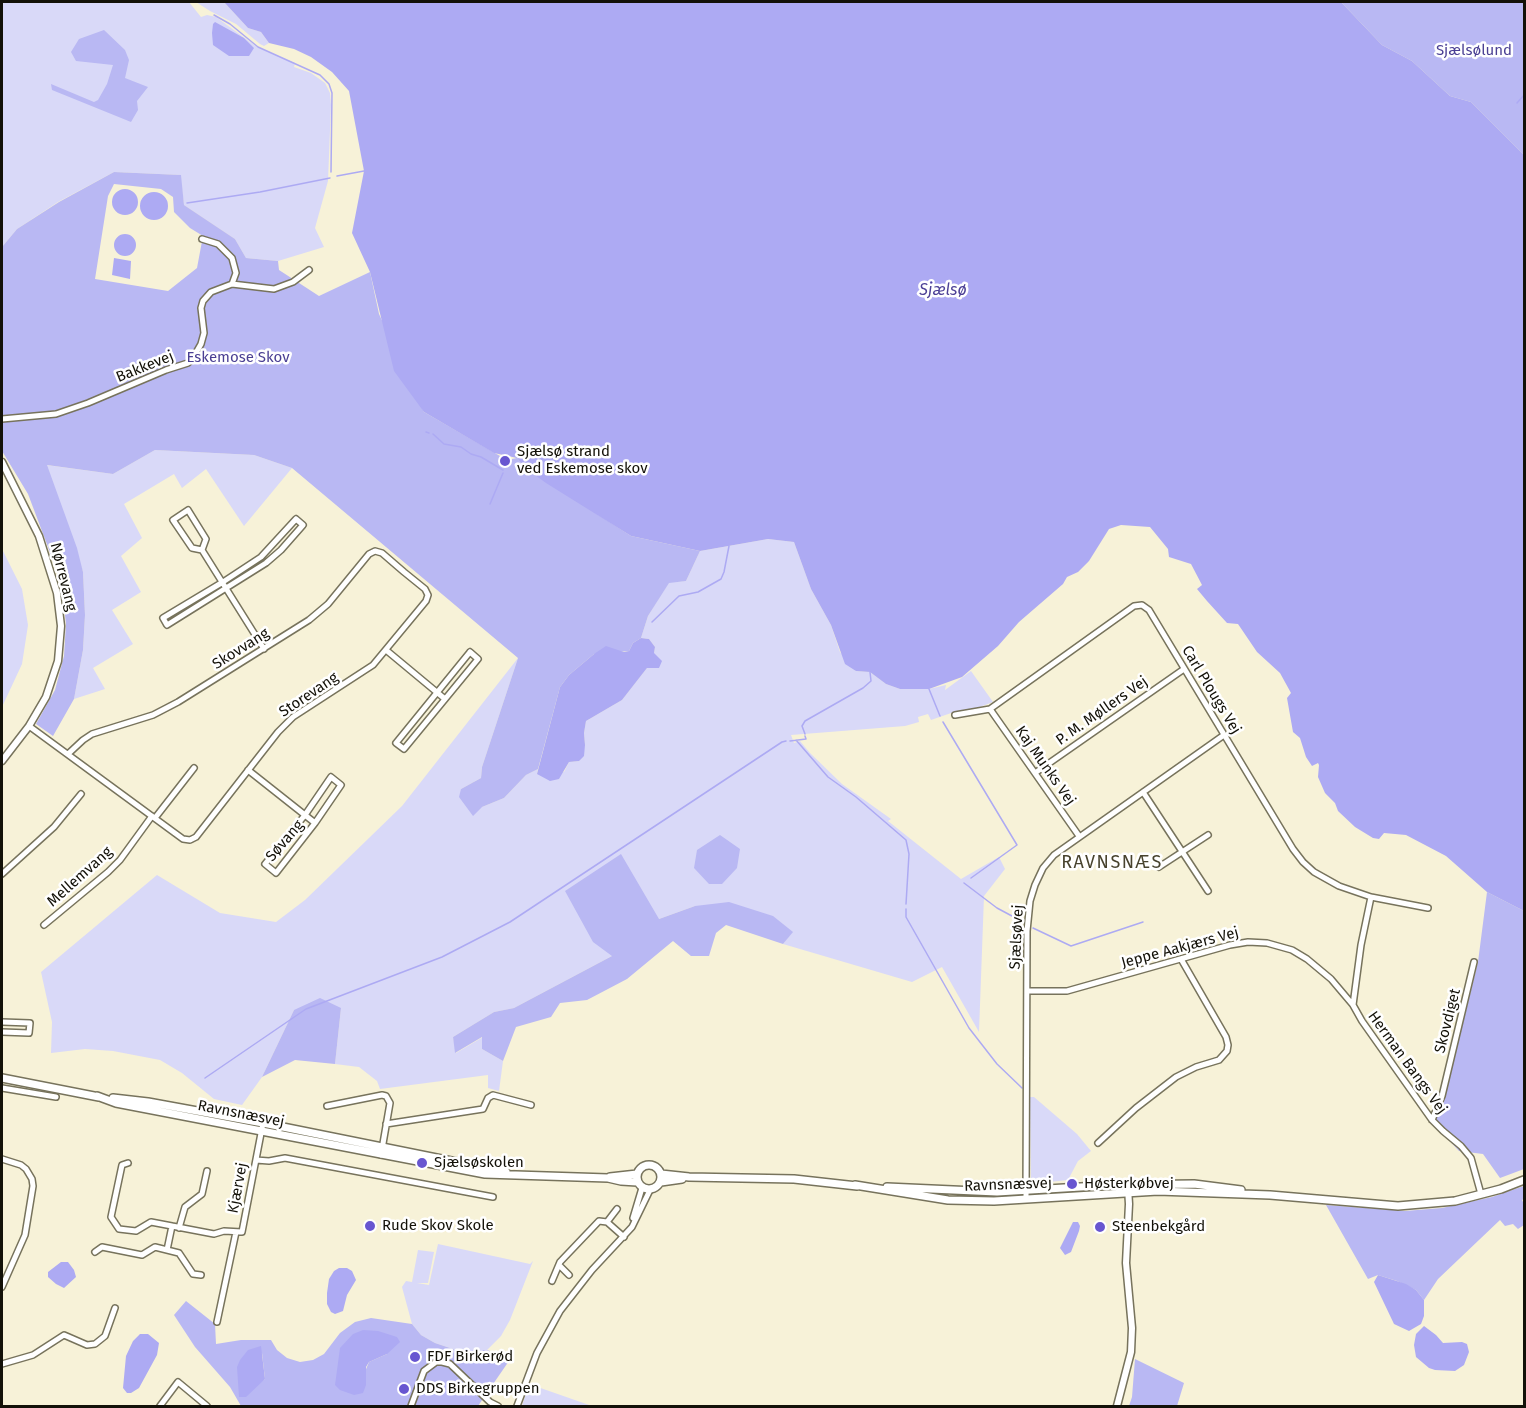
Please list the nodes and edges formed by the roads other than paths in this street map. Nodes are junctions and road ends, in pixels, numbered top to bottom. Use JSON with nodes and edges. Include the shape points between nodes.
{"nodes":[{"id":1,"x":202,"y":239,"type":"dead end"},
{"id":2,"x":309,"y":270,"type":"dead end"},
{"id":3,"x":232,"y":284,"type":"junction"},
{"id":4,"x":2,"y":419,"type":"edge"},
{"id":5,"x":2,"y":463,"type":"edge"},
{"id":6,"x":202,"y":550,"type":"junction"},
{"id":7,"x":404,"y":572,"type":"joint"},
{"id":8,"x":223,"y":582,"type":"junction"},
{"id":9,"x":227,"y":588,"type":"junction"},
{"id":10,"x":264,"y":649,"type":"junction"},
{"id":11,"x":386,"y":650,"type":"junction"},
{"id":12,"x":1184,"y":669,"type":"junction"},
{"id":13,"x":437,"y":693,"type":"junction"},
{"id":14,"x":445,"y":699,"type":"junction"},
{"id":15,"x":990,"y":709,"type":"junction"},
{"id":16,"x":956,"y":715,"type":"dead end"},
{"id":17,"x":29,"y":726,"type":"junction"},
{"id":18,"x":1224,"y":735,"type":"junction"},
{"id":19,"x":68,"y":754,"type":"junction"},
{"id":20,"x":2,"y":761,"type":"edge"},
{"id":21,"x":194,"y":768,"type":"dead end"},
{"id":22,"x":248,"y":770,"type":"junction"},
{"id":23,"x":1035,"y":773,"type":"junction"},
{"id":24,"x":1143,"y":792,"type":"junction"},
{"id":25,"x":81,"y":794,"type":"dead end"},
{"id":26,"x":305,"y":815,"type":"junction"},
{"id":27,"x":154,"y":817,"type":"junction"},
{"id":28,"x":315,"y":823,"type":"junction"},
{"id":29,"x":1208,"y":835,"type":"dead end"},
{"id":30,"x":1079,"y":836,"type":"junction"},
{"id":31,"x":1182,"y":852,"type":"junction"},
{"id":32,"x":1159,"y":867,"type":"dead end"},
{"id":33,"x":2,"y":874,"type":"edge"},
{"id":34,"x":1208,"y":891,"type":"dead end"},
{"id":35,"x":1371,"y":897,"type":"junction"},
{"id":36,"x":1428,"y":908,"type":"dead end"},
{"id":37,"x":44,"y":926,"type":"dead end"},
{"id":38,"x":1180,"y":959,"type":"junction"},
{"id":39,"x":1474,"y":962,"type":"dead end"},
{"id":40,"x":1028,"y":991,"type":"junction"},
{"id":41,"x":1353,"y":1005,"type":"junction"},
{"id":42,"x":2,"y":1022,"type":"edge"},
{"id":43,"x":2,"y":1032,"type":"edge"},
{"id":44,"x":2,"y":1078,"type":"edge"},
{"id":45,"x":41,"y":1085,"type":"junction"},
{"id":46,"x":2,"y":1088,"type":"edge"},
{"id":47,"x":39,"y":1095,"type":"junction"},
{"id":48,"x":97,"y":1096,"type":"junction"},
{"id":49,"x":56,"y":1097,"type":"dead end"},
{"id":50,"x":531,"y":1105,"type":"dead end"},
{"id":51,"x":327,"y":1106,"type":"dead end"},
{"id":52,"x":1432,"y":1120,"type":"junction"},
{"id":53,"x":263,"y":1123,"type":"junction"},
{"id":54,"x":386,"y":1124,"type":"junction"},
{"id":55,"x":261,"y":1132,"type":"junction"},
{"id":56,"x":1098,"y":1143,"type":"dead end"},
{"id":57,"x":382,"y":1146,"type":"junction"},
{"id":58,"x":381,"y":1155,"type":"junction"},
{"id":59,"x":2,"y":1159,"type":"edge"},
{"id":60,"x":256,"y":1160,"type":"junction"},
{"id":61,"x":128,"y":1163,"type":"dead end"},
{"id":62,"x":208,"y":1175,"type":"dead end"},
{"id":63,"x":522,"y":1176,"type":"junction"},
{"id":64,"x":661,"y":1178,"type":"junction"},
{"id":65,"x":1524,"y":1180,"type":"edge"},
{"id":66,"x":642,"y":1183,"type":"junction"},
{"id":67,"x":1128,"y":1189,"type":"junction"},
{"id":68,"x":1480,"y":1194,"type":"junction"},
{"id":69,"x":1026,"y":1196,"type":"junction"},
{"id":70,"x":493,"y":1197,"type":"dead end"},
{"id":71,"x":617,"y":1209,"type":"dead end"},
{"id":72,"x":607,"y":1222,"type":"junction"},
{"id":73,"x":172,"y":1226,"type":"junction"},
{"id":74,"x":180,"y":1228,"type":"junction"},
{"id":75,"x":236,"y":1232,"type":"junction"},
{"id":76,"x":624,"y":1237,"type":"junction"},
{"id":77,"x":167,"y":1250,"type":"junction"},
{"id":78,"x":95,"y":1252,"type":"dead end"},
{"id":79,"x":559,"y":1265,"type":"junction"},
{"id":80,"x":201,"y":1275,"type":"dead end"},
{"id":81,"x":569,"y":1275,"type":"dead end"},
{"id":82,"x":552,"y":1281,"type":"dead end"},
{"id":83,"x":2,"y":1287,"type":"edge"},
{"id":84,"x":115,"y":1308,"type":"dead end"},
{"id":85,"x":217,"y":1322,"type":"dead end"},
{"id":86,"x":2,"y":1364,"type":"edge"},
{"id":87,"x":160,"y":1407,"type":"edge"},
{"id":88,"x":207,"y":1407,"type":"edge"},
{"id":89,"x":411,"y":1407,"type":"edge"},
{"id":90,"x":498,"y":1407,"type":"edge"},
{"id":91,"x":517,"y":1407,"type":"edge"},
{"id":92,"x":1117,"y":1407,"type":"edge"}],
"edges":[{"from":1,"to":3,"type":"street","via":[[218,244],[232,258],[236,273]]},
{"from":2,"to":3,"type":"street","via":[[274,289]]},
{"from":3,"to":4,"type":"street","name":"Bakkevej","via":[[211,292],[203,301],[204,333],[188,363],[56,414]]},
{"from":5,"to":17,"type":"street","name":"Nørrevang","via":[[39,536],[60,609],[55,674]]},
{"from":6,"to":6,"type":"street","via":[[206,539],[188,510],[173,520],[192,548]]},
{"from":6,"to":8,"type":"street"},
{"from":7,"to":10,"type":"street","name":"Skovvang","via":[[382,553],[369,554],[328,604]]},
{"from":7,"to":11,"type":"street","name":"Storevang","via":[[428,595]]},
{"from":8,"to":9,"type":"street"},
{"from":8,"to":9,"type":"street","via":[[163,618],[167,625]]},
{"from":8,"to":9,"type":"street","via":[[261,557],[296,519],[303,525],[266,564]]},
{"from":9,"to":10,"type":"street"},
{"from":10,"to":19,"type":"street","name":"Skovvang","via":[[153,715],[92,734]]},
{"from":11,"to":13,"type":"street"},
{"from":11,"to":22,"type":"street","name":"Storevang","via":[[362,674],[293,717]]},
{"from":12,"to":15,"type":"street","name":"Carl Plougs Vej","via":[[1149,610],[1138,605]]},
{"from":12,"to":18,"type":"street","name":"Carl Plougs Vej"},
{"from":12,"to":23,"type":"street","name":"P. M. Møllers Vej"},
{"from":13,"to":14,"type":"street"},
{"from":13,"to":14,"type":"street","via":[[470,652],[478,659]]},
{"from":13,"to":14,"type":"street","via":[[396,743],[404,749]]},
{"from":15,"to":16,"type":"street","name":"Carl Plougs Vej"},
{"from":15,"to":23,"type":"street","name":"Kaj Munks Vej"},
{"from":17,"to":19,"type":"street","name":"Storevang"},
{"from":17,"to":20,"type":"street","name":"Nørrevang"},
{"from":18,"to":24,"type":"street","name":"Sjælsøvej"},
{"from":18,"to":35,"type":"street","name":"Carl Plougs Vej","via":[[1303,862],[1326,880]]},
{"from":19,"to":27,"type":"street","name":"Storevang"},
{"from":21,"to":27,"type":"street"},
{"from":22,"to":26,"type":"street","name":"Søvang"},
{"from":22,"to":27,"type":"street","name":"Storevang","via":[[190,840]]},
{"from":23,"to":30,"type":"street","name":"Kaj Munks Vej"},
{"from":24,"to":30,"type":"street","name":"Sjælsøvej"},
{"from":24,"to":31,"type":"street"},
{"from":25,"to":33,"type":"street","via":[[54,827]]},
{"from":26,"to":28,"type":"street","name":"Søvang"},
{"from":26,"to":28,"type":"street","name":"Søvang","via":[[331,777],[341,785]]},
{"from":26,"to":28,"type":"street","name":"Søvang","via":[[265,864],[276,873]]},
{"from":27,"to":37,"type":"street","name":"Mellemvang","via":[[108,872]]},
{"from":29,"to":31,"type":"street"},
{"from":30,"to":40,"type":"street","name":"Sjælsøvej","via":[[1054,855],[1035,885],[1028,931]]},
{"from":31,"to":32,"type":"street"},
{"from":31,"to":34,"type":"street"},
{"from":35,"to":36,"type":"street","name":"Carl Plougs Vej"},
{"from":35,"to":41,"type":"street","name":"Herman Bangs Vej"},
{"from":38,"to":40,"type":"street","name":"Jeppe Aakjærs Vej","via":[[1067,991]]},
{"from":38,"to":41,"type":"street","name":"Jeppe Aakjærs Vej","via":[[1248,942],[1280,945],[1320,969]]},
{"from":38,"to":56,"type":"street","via":[[1226,1037],[1227,1051],[1219,1060],[1176,1077]]},
{"from":39,"to":52,"type":"street","name":"Skovdiget","via":[[1442,1096]]},
{"from":40,"to":69,"type":"street","name":"Sjælsøvej"},
{"from":41,"to":52,"type":"street","name":"Herman Bangs Vej"},
{"from":42,"to":43,"type":"street","via":[[30,1023],[29,1033]]},
{"from":44,"to":45,"type":"main road","name":"Ravnsnæsvej"},
{"from":45,"to":47,"type":"street"},
{"from":45,"to":48,"type":"main road","name":"Ravnsnæsvej"},
{"from":46,"to":47,"type":"street"},
{"from":47,"to":49,"type":"street"},
{"from":48,"to":53,"type":"main road","name":"Ravnsnæsvej"},
{"from":48,"to":55,"type":"main road","name":"Ravnsnæsvej"},
{"from":50,"to":54,"type":"street","via":[[493,1095],[483,1109]]},
{"from":51,"to":54,"type":"street","via":[[386,1096],[390,1103]]},
{"from":52,"to":68,"type":"street","name":"Herman Bangs Vej","via":[[1471,1158]]},
{"from":53,"to":55,"type":"street","name":"Kjærvej"},
{"from":53,"to":57,"type":"main road","name":"Ravnsnæsvej"},
{"from":54,"to":57,"type":"street"},
{"from":55,"to":58,"type":"main road","name":"Ravnsnæsvej"},
{"from":55,"to":60,"type":"street","name":"Kjærvej"},
{"from":57,"to":58,"type":"street"},
{"from":57,"to":63,"type":"main road","name":"Ravnsnæsvej"},
{"from":58,"to":63,"type":"main road","name":"Ravnsnæsvej","via":[[485,1174]]},
{"from":59,"to":83,"type":"street","via":[[26,1169],[33,1186],[25,1235]]},
{"from":60,"to":70,"type":"street","via":[[285,1158]]},
{"from":60,"to":75,"type":"street","name":"Kjærvej","via":[[242,1232]]},
{"from":61,"to":73,"type":"street","via":[[122,1165],[111,1217],[119,1229],[136,1232],[151,1222]]},
{"from":62,"to":74,"type":"street","via":[[202,1194],[183,1210]]},
{"from":63,"to":66,"type":"main road","name":"Ravnsnæsvej","via":[[608,1178]]},
{"from":64,"to":66,"type":"main road","via":[[656,1187]]},
{"from":64,"to":66,"type":"main road","via":[[651,1165],[641,1168]]},
{"from":64,"to":69,"type":"main road","name":"Ravnsnæsvej","via":[[781,1178]]},
{"from":65,"to":68,"type":"main road","name":"Ravnsnæsvej"},
{"from":66,"to":76,"type":"street"},
{"from":67,"to":68,"type":"main road","name":"Ravnsnæsvej","via":[[1398,1206],[1436,1204]]},
{"from":67,"to":69,"type":"main road","name":"Ravnsnæsvej"},
{"from":67,"to":92,"type":"street","via":[[1126,1263],[1131,1352]]},
{"from":71,"to":72,"type":"street"},
{"from":72,"to":76,"type":"street"},
{"from":72,"to":79,"type":"street","via":[[599,1221]]},
{"from":73,"to":74,"type":"street"},
{"from":73,"to":77,"type":"street"},
{"from":74,"to":75,"type":"street","via":[[214,1234]]},
{"from":75,"to":85,"type":"street","name":"Kjærvej"},
{"from":76,"to":91,"type":"street","via":[[580,1283],[560,1311],[537,1353]]},
{"from":77,"to":78,"type":"street","via":[[155,1247],[142,1255],[102,1247]]},
{"from":77,"to":80,"type":"street","via":[[179,1253],[193,1274]]},
{"from":79,"to":81,"type":"street"},
{"from":79,"to":82,"type":"street"},
{"from":84,"to":86,"type":"street","via":[[105,1335],[95,1344],[87,1345],[64,1335],[33,1354]]},
{"from":87,"to":88,"type":"street","via":[[178,1382]]},
{"from":89,"to":90,"type":"street","via":[[424,1371],[442,1362],[450,1364]]}]}
